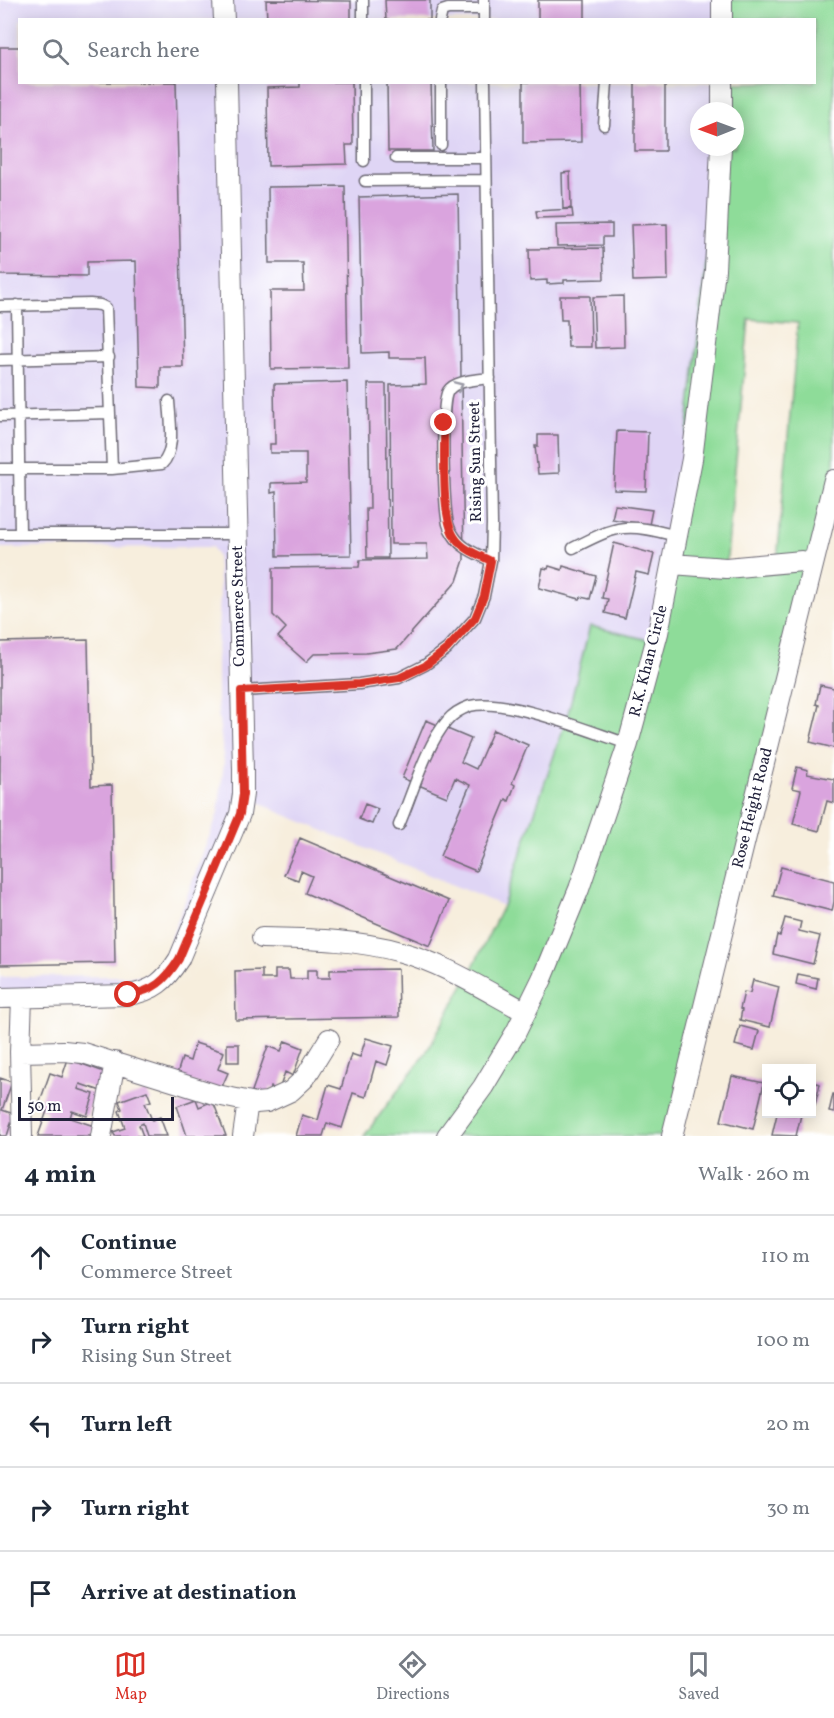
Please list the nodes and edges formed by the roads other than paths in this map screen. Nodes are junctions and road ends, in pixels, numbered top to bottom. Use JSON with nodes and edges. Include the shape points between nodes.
{"nodes":[{"id":1,"x":223,"y":0,"type":"edge"},
{"id":2,"x":363,"y":0,"type":"edge"},
{"id":3,"x":722,"y":0,"type":"edge"},
{"id":4,"x":484,"y":10,"type":"edge"},
{"id":5,"x":224,"y":18,"type":"edge"},
{"id":6,"x":363,"y":18,"type":"edge"},
{"id":7,"x":440,"y":18,"type":"edge"},
{"id":8,"x":722,"y":18,"type":"edge"},
{"id":9,"x":227,"y":84,"type":"edge"},
{"id":10,"x":364,"y":84,"type":"edge"},
{"id":11,"x":441,"y":84,"type":"edge"},
{"id":12,"x":485,"y":84,"type":"edge"},
{"id":13,"x":607,"y":84,"type":"edge"},
{"id":14,"x":722,"y":84,"type":"edge"},
{"id":15,"x":722,"y":102,"type":"edge"},
{"id":16,"x":604,"y":125,"type":"dead end"},
{"id":17,"x":441,"y":145,"type":"dead end"},
{"id":18,"x":721,"y":156,"type":"edge"},
{"id":19,"x":396,"y":158,"type":"dead end"},
{"id":20,"x":486,"y":158,"type":"junction"},
{"id":21,"x":364,"y":161,"type":"dead end"},
{"id":22,"x":486,"y":180,"type":"junction"},
{"id":23,"x":365,"y":181,"type":"dead end"},
{"id":24,"x":17,"y":305,"type":"junction"},
{"id":25,"x":0,"y":306,"type":"edge"},
{"id":26,"x":109,"y":357,"type":"junction"},
{"id":27,"x":0,"y":360,"type":"edge"},
{"id":28,"x":18,"y":360,"type":"junction"},
{"id":29,"x":490,"y":378,"type":"junction"},
{"id":30,"x":169,"y":401,"type":"dead end"},
{"id":31,"x":110,"y":413,"type":"junction"},
{"id":32,"x":18,"y":415,"type":"junction"},
{"id":33,"x":0,"y":416,"type":"edge"},
{"id":34,"x":19,"y":469,"type":"junction"},
{"id":35,"x":112,"y":469,"type":"junction"},
{"id":36,"x":0,"y":470,"type":"edge"},
{"id":37,"x":834,"y":480,"type":"edge"},
{"id":38,"x":0,"y":534,"type":"edge"},
{"id":39,"x":20,"y":534,"type":"junction"},
{"id":40,"x":238,"y":534,"type":"junction"},
{"id":41,"x":677,"y":536,"type":"junction"},
{"id":42,"x":573,"y":548,"type":"dead end"},
{"id":43,"x":491,"y":561,"type":"junction"},
{"id":44,"x":813,"y":563,"type":"junction"},
{"id":45,"x":672,"y":564,"type":"junction"},
{"id":46,"x":241,"y":691,"type":"junction"},
{"id":47,"x":628,"y":744,"type":"junction"},
{"id":48,"x":399,"y":825,"type":"dead end"},
{"id":49,"x":262,"y":938,"type":"dead end"},
{"id":50,"x":0,"y":998,"type":"edge"},
{"id":51,"x":22,"y":998,"type":"junction"},
{"id":52,"x":526,"y":1012,"type":"junction"},
{"id":53,"x":329,"y":1039,"type":"dead end"},
{"id":54,"x":20,"y":1052,"type":"junction"},
{"id":55,"x":115,"y":1062,"type":"junction"},
{"id":56,"x":248,"y":1102,"type":"junction"},
{"id":57,"x":22,"y":1136,"type":"edge"},
{"id":58,"x":101,"y":1136,"type":"edge"},
{"id":59,"x":243,"y":1136,"type":"edge"},
{"id":60,"x":447,"y":1136,"type":"edge"},
{"id":61,"x":672,"y":1136,"type":"edge"}],
"edges":[{"from":1,"to":5,"type":"street"},
{"from":2,"to":6,"type":"lane"},
{"from":3,"to":8,"type":"street"},
{"from":4,"to":7,"type":"lane","via":[[448,9],[442,11]]},
{"from":9,"to":40,"type":"street","name":"Commerce Street"},
{"from":10,"to":21,"type":"lane"},
{"from":11,"to":17,"type":"lane"},
{"from":12,"to":20,"type":"lane","name":"Rising Sun Street"},
{"from":13,"to":16,"type":"lane"},
{"from":14,"to":15,"type":"street"},
{"from":18,"to":41,"type":"street","name":"R.K. Khan Circle","via":[[708,341]]},
{"from":19,"to":20,"type":"lane"},
{"from":20,"to":22,"type":"lane","name":"Rising Sun Street"},
{"from":22,"to":23,"type":"lane"},
{"from":22,"to":29,"type":"lane","name":"Rising Sun Street"},
{"from":24,"to":25,"type":"lane"},
{"from":24,"to":26,"type":"lane","via":[[104,306]]},
{"from":24,"to":28,"type":"lane"},
{"from":26,"to":28,"type":"lane"},
{"from":26,"to":31,"type":"lane"},
{"from":27,"to":28,"type":"lane"},
{"from":28,"to":32,"type":"lane"},
{"from":29,"to":43,"type":"lane","name":"Rising Sun Street"},
{"from":43,"to":29,"type":"lane","one_way":true,"via":[[464,547],[448,527],[444,423],[445,399],[452,387]]},
{"from":30,"to":35,"type":"lane","via":[[170,446],[165,462]]},
{"from":31,"to":32,"type":"lane"},
{"from":31,"to":35,"type":"lane"},
{"from":32,"to":33,"type":"lane"},
{"from":32,"to":34,"type":"lane"},
{"from":34,"to":35,"type":"lane"},
{"from":34,"to":36,"type":"lane"},
{"from":34,"to":39,"type":"lane"},
{"from":37,"to":44,"type":"street","name":"Rose Height Road"},
{"from":38,"to":39,"type":"lane"},
{"from":39,"to":40,"type":"lane"},
{"from":40,"to":46,"type":"street","name":"Commerce Street"},
{"from":41,"to":42,"type":"lane","via":[[634,526],[620,527]]},
{"from":41,"to":45,"type":"street","name":"R.K. Khan Circle"},
{"from":43,"to":46,"type":"lane","name":"Rising Sun Street","via":[[475,618],[425,666],[399,678],[359,684]]},
{"from":44,"to":45,"type":"street","via":[[726,568]]},
{"from":44,"to":61,"type":"street","name":"Rose Height Road"},
{"from":45,"to":47,"type":"street","name":"R.K. Khan Circle"},
{"from":46,"to":51,"type":"street","name":"Commerce Street","via":[[240,814],[179,959],[169,974],[144,993]]},
{"from":47,"to":48,"type":"lane","via":[[522,710],[496,705],[469,706],[447,721],[432,745]]},
{"from":47,"to":52,"type":"street","name":"R.K. Khan Circle","via":[[579,889]]},
{"from":49,"to":52,"type":"street","via":[[341,942],[400,952],[439,966]]},
{"from":50,"to":51,"type":"street","name":"Commerce Street"},
{"from":51,"to":54,"type":"street"},
{"from":52,"to":60,"type":"street","name":"R.K. Khan Circle","via":[[483,1087]]},
{"from":53,"to":56,"type":"street","via":[[305,1078],[291,1091],[267,1102]]},
{"from":54,"to":55,"type":"street","via":[[64,1051]]},
{"from":54,"to":57,"type":"street"},
{"from":55,"to":56,"type":"street"},
{"from":55,"to":58,"type":"street"},
{"from":56,"to":59,"type":"street"}]}
